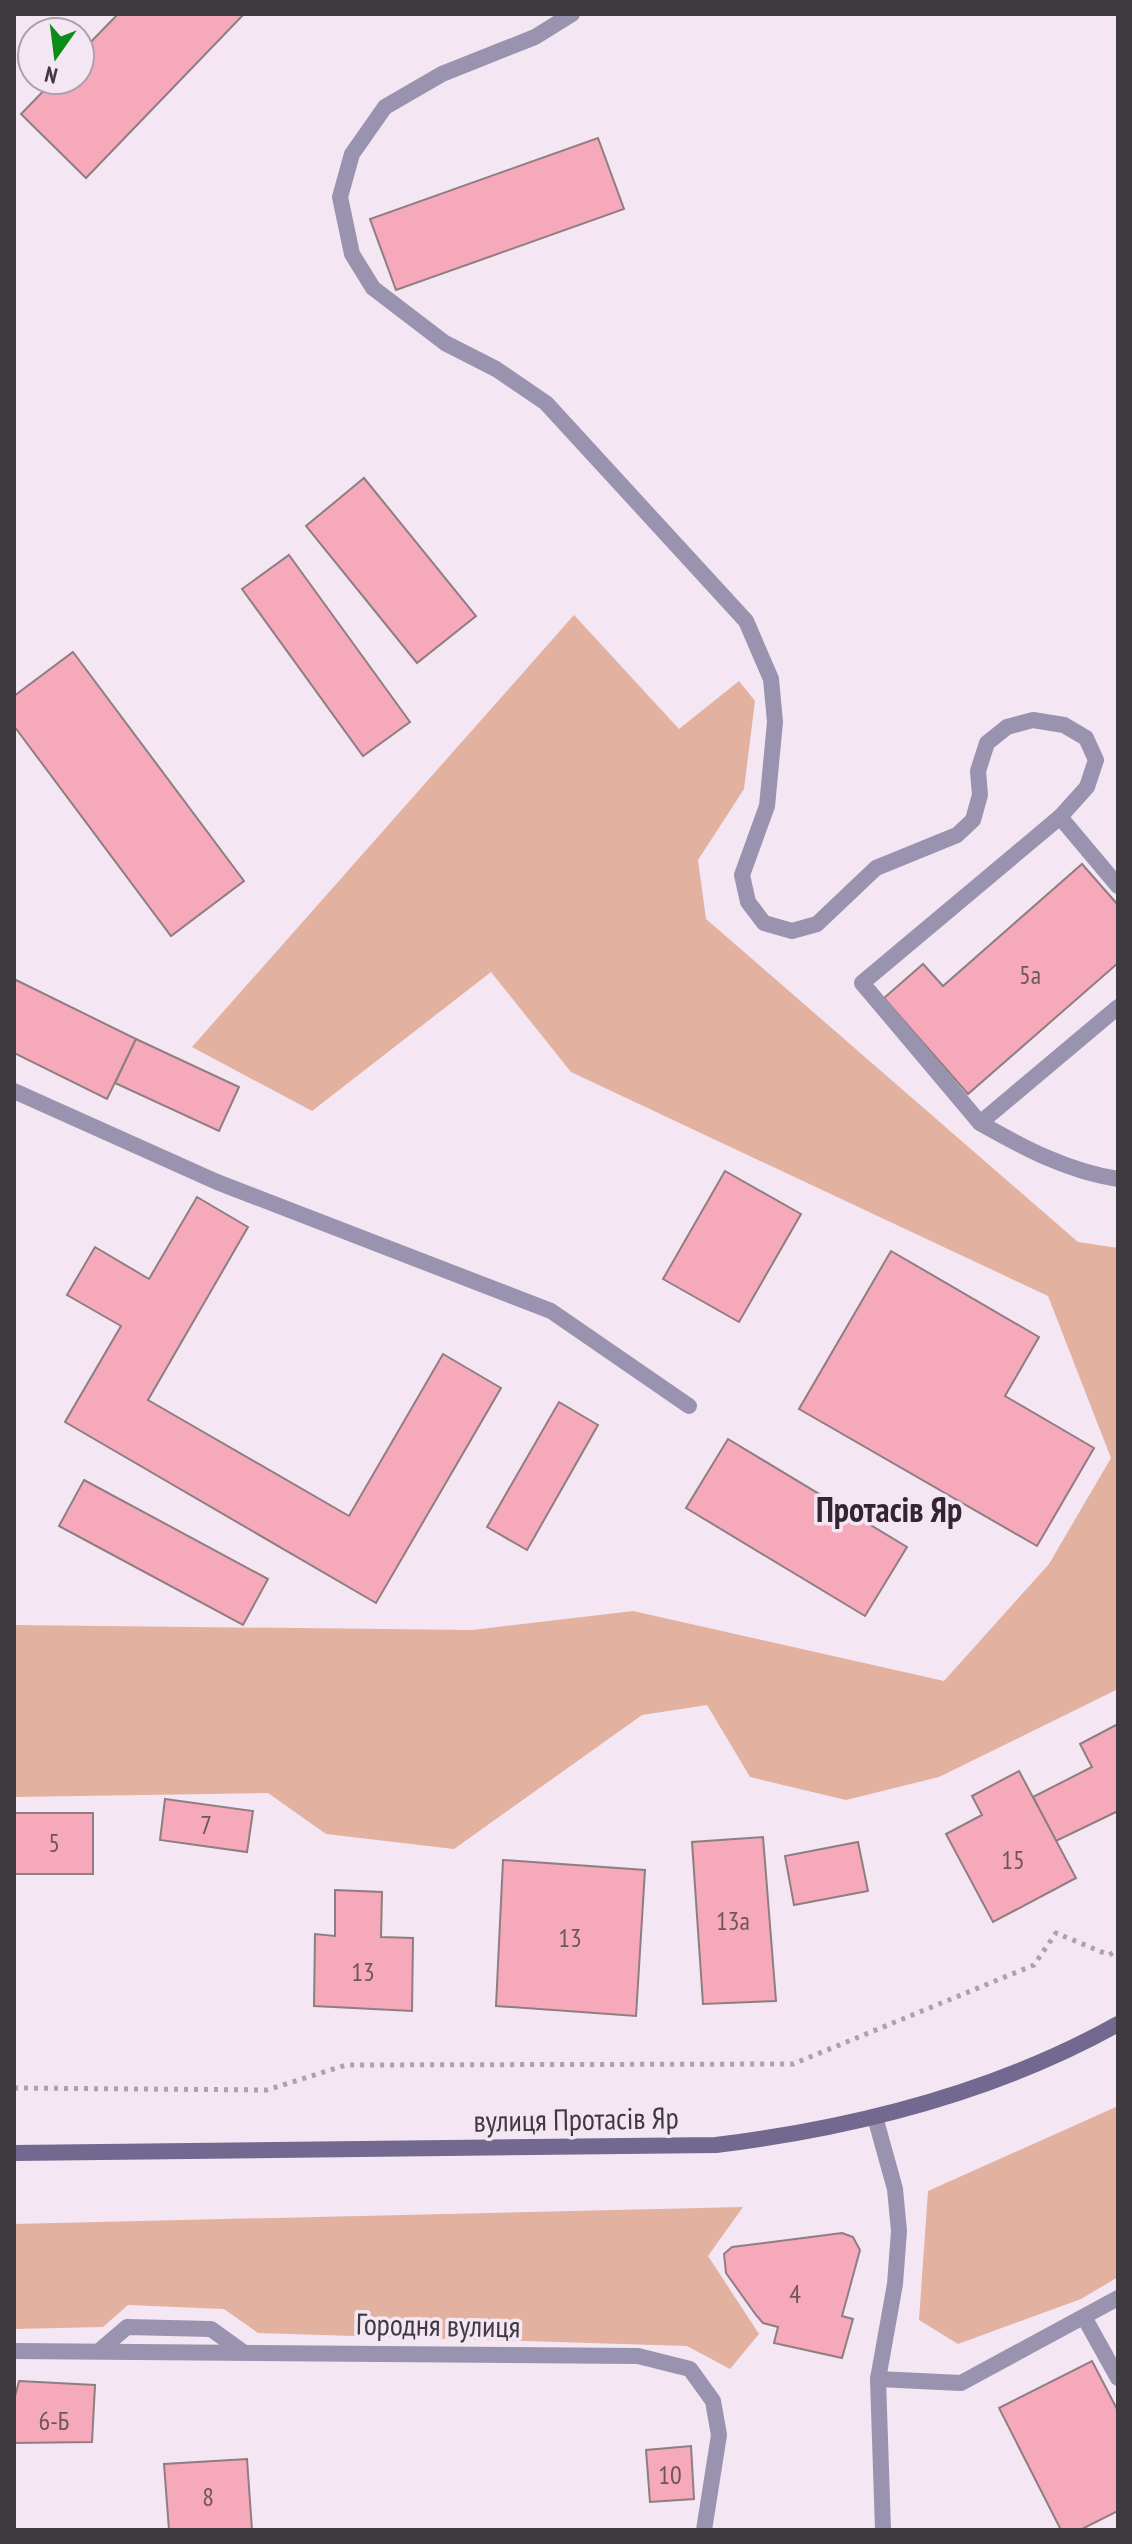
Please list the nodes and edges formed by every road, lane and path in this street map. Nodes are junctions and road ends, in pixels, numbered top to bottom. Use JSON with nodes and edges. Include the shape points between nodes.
{"nodes":[{"id":1,"x":572,"y":14,"type":"edge"},
{"id":2,"x":1060,"y":817,"type":"junction"},
{"id":3,"x":1118,"y":886,"type":"edge"},
{"id":4,"x":1118,"y":1007,"type":"edge"},
{"id":5,"x":14,"y":1091,"type":"edge"},
{"id":6,"x":980,"y":1123,"type":"junction"},
{"id":7,"x":1118,"y":1179,"type":"edge"},
{"id":8,"x":689,"y":1406,"type":"dead end"},
{"id":9,"x":1118,"y":1950,"type":"edge"},
{"id":10,"x":1118,"y":2024,"type":"edge"},
{"id":11,"x":14,"y":2088,"type":"edge"},
{"id":12,"x":875,"y":2117,"type":"junction"},
{"id":13,"x":14,"y":2153,"type":"edge"},
{"id":14,"x":1118,"y":2298,"type":"edge"},
{"id":15,"x":1084,"y":2317,"type":"junction"},
{"id":16,"x":14,"y":2351,"type":"edge"},
{"id":17,"x":99,"y":2351,"type":"junction"},
{"id":18,"x":243,"y":2352,"type":"junction"},
{"id":19,"x":1118,"y":2378,"type":"edge"},
{"id":20,"x":878,"y":2379,"type":"junction"},
{"id":21,"x":704,"y":2530,"type":"edge"},
{"id":22,"x":883,"y":2530,"type":"edge"}],
"edges":[{"from":1,"to":2,"type":"street","via":[[535,37],[442,74],[385,107],[352,154],[340,197],[352,254],[373,288],[445,343],[546,403],[746,621],[771,679],[775,722],[767,806],[742,875],[748,902],[764,923],[792,931],[817,924],[876,868],[957,835],[973,820],[987,743],[1007,727],[1033,720],[1064,725],[1086,738],[1096,760],[1087,787]]},
{"from":2,"to":3,"type":"street"},
{"from":2,"to":6,"type":"street","via":[[862,983]]},
{"from":4,"to":6,"type":"street"},
{"from":5,"to":8,"type":"street","via":[[217,1182],[551,1311]]},
{"from":6,"to":7,"type":"street","via":[[1034,1153],[1088,1174]]},
{"from":9,"to":11,"type":"path","via":[[1109,1955],[1056,1933],[1034,1965],[793,2064],[346,2065],[267,2090]]},
{"from":10,"to":12,"type":"main road","name":"вулиця Протасів Яр","via":[[1012,2073]]},
{"from":12,"to":13,"type":"main road","name":"вулиця Протасів Яр","via":[[807,2134],[716,2145]]},
{"from":12,"to":20,"type":"street","via":[[895,2189],[899,2231]]},
{"from":14,"to":15,"type":"street"},
{"from":15,"to":19,"type":"street"},
{"from":15,"to":20,"type":"street","via":[[961,2383]]},
{"from":16,"to":17,"type":"street","name":"Городня вулиця"},
{"from":17,"to":18,"type":"street","name":"Городня вулиця"},
{"from":17,"to":18,"type":"street","via":[[127,2327],[211,2329]]},
{"from":18,"to":21,"type":"street","name":"Городня вулиця","via":[[638,2356],[690,2369],[713,2401],[719,2435]]},
{"from":20,"to":22,"type":"street"}]}
